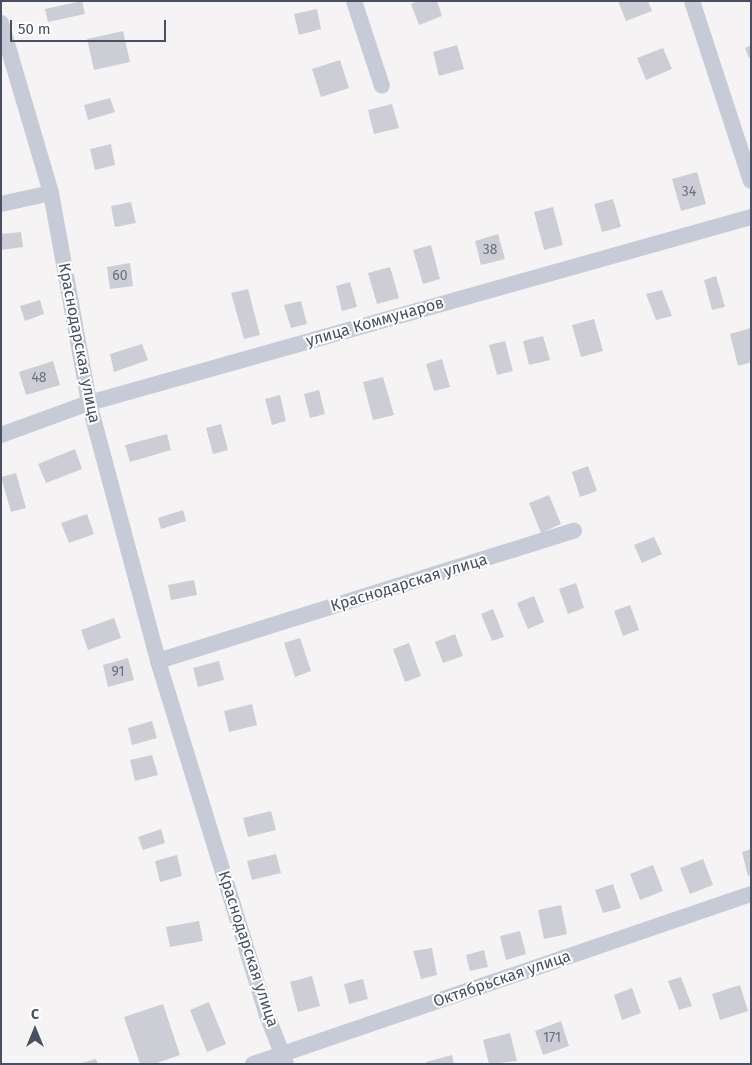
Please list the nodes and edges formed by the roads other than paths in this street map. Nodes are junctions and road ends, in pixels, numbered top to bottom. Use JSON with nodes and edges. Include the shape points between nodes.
{"nodes":[{"id":1,"x":354,"y":1,"type":"edge"},
{"id":2,"x":692,"y":1,"type":"edge"},
{"id":3,"x":1,"y":24,"type":"edge"},
{"id":4,"x":382,"y":86,"type":"dead end"},
{"id":5,"x":751,"y":181,"type":"edge"},
{"id":6,"x":51,"y":193,"type":"junction"},
{"id":7,"x":1,"y":204,"type":"edge"},
{"id":8,"x":751,"y":217,"type":"edge"},
{"id":9,"x":89,"y":403,"type":"junction"},
{"id":10,"x":1,"y":435,"type":"edge"},
{"id":11,"x":574,"y":531,"type":"dead end"},
{"id":12,"x":158,"y":662,"type":"junction"},
{"id":13,"x":751,"y":894,"type":"edge"},
{"id":14,"x":285,"y":1059,"type":"edge"},
{"id":15,"x":253,"y":1064,"type":"edge"}],
"edges":[{"from":1,"to":4,"type":"street"},
{"from":2,"to":5,"type":"street"},
{"from":3,"to":6,"type":"street","name":"Краснодарская улица"},
{"from":6,"to":7,"type":"street"},
{"from":6,"to":9,"type":"street","name":"Краснодарская улица"},
{"from":8,"to":9,"type":"street","name":"улица Коммунаров"},
{"from":9,"to":10,"type":"street","name":"улица Коммунаров"},
{"from":9,"to":12,"type":"street","name":"Краснодарская улица"},
{"from":11,"to":12,"type":"street","name":"Краснодарская улица"},
{"from":12,"to":14,"type":"street","name":"Краснодарская улица","via":[[267,1016]]},
{"from":13,"to":14,"type":"street","name":"Октябрьская улица"},
{"from":14,"to":15,"type":"street","name":"Октябрьская улица"}]}
